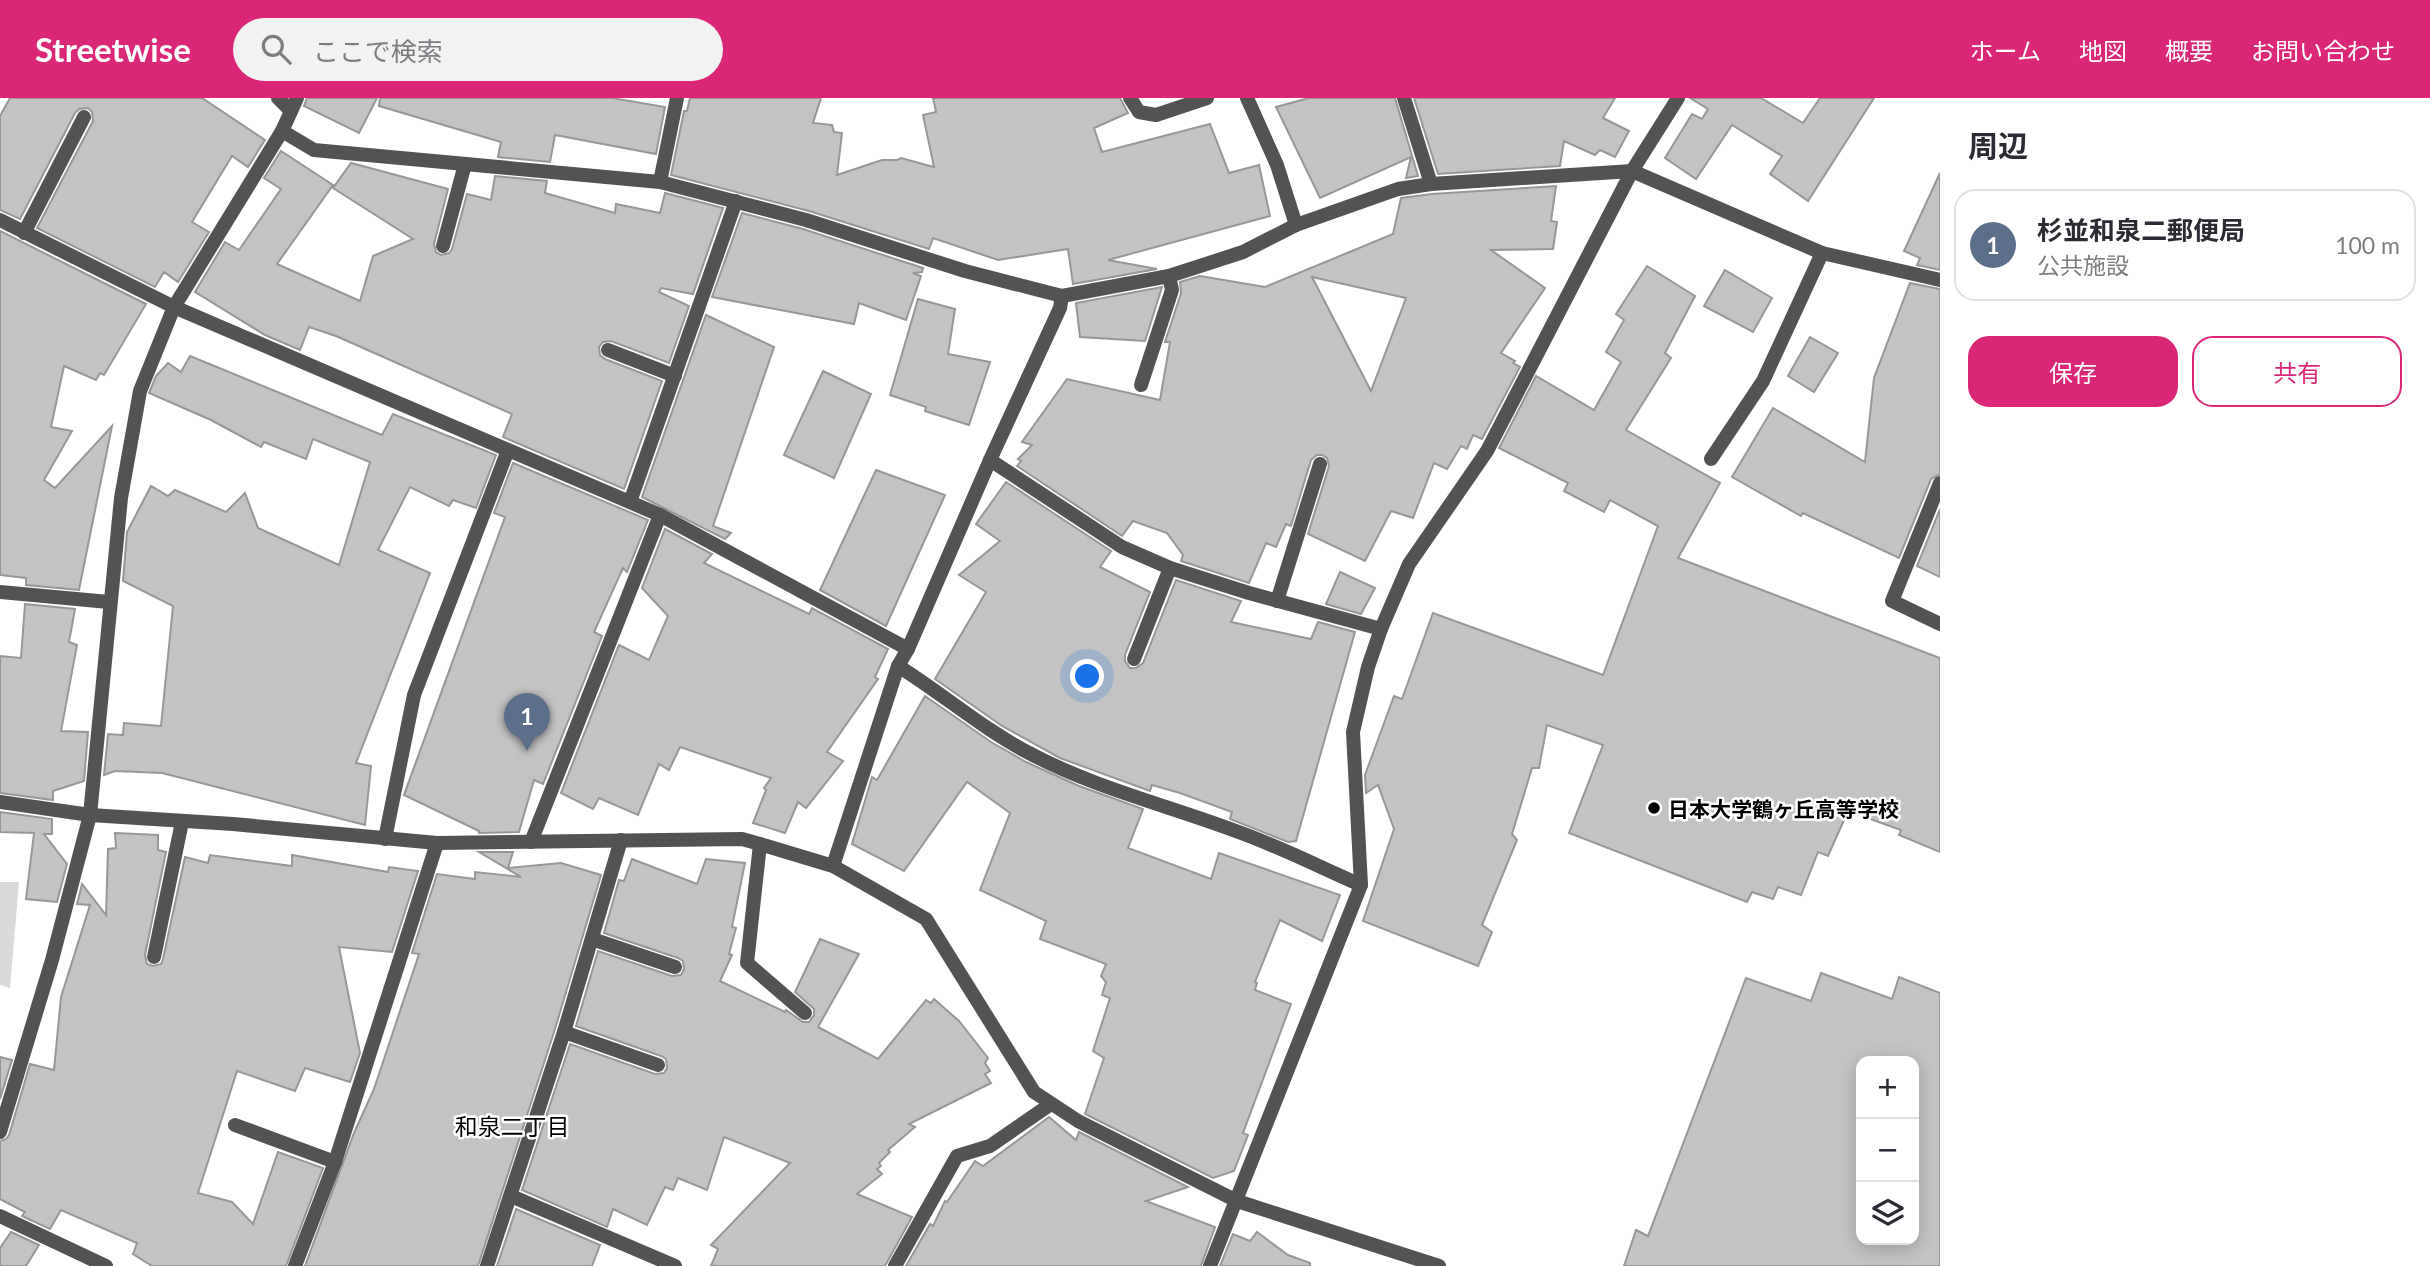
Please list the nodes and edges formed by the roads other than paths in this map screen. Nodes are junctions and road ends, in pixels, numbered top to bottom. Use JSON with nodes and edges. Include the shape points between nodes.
{"nodes":[{"id":1,"x":278,"y":98,"type":"edge"},
{"id":2,"x":677,"y":98,"type":"edge"},
{"id":3,"x":1130,"y":98,"type":"edge"},
{"id":4,"x":1207,"y":98,"type":"edge"},
{"id":5,"x":1247,"y":98,"type":"edge"},
{"id":6,"x":1404,"y":98,"type":"edge"},
{"id":7,"x":1678,"y":98,"type":"edge"},
{"id":8,"x":294,"y":105,"type":"edge"},
{"id":9,"x":84,"y":117,"type":"dead end"},
{"id":10,"x":282,"y":131,"type":"junction"},
{"id":11,"x":465,"y":164,"type":"junction"},
{"id":12,"x":1632,"y":171,"type":"junction"},
{"id":13,"x":660,"y":181,"type":"junction"},
{"id":14,"x":1431,"y":184,"type":"junction"},
{"id":15,"x":736,"y":201,"type":"junction"},
{"id":16,"x":0,"y":219,"type":"edge"},
{"id":17,"x":1296,"y":225,"type":"junction"},
{"id":18,"x":24,"y":233,"type":"junction"},
{"id":19,"x":443,"y":246,"type":"dead end"},
{"id":20,"x":1822,"y":253,"type":"junction"},
{"id":21,"x":1169,"y":276,"type":"junction"},
{"id":22,"x":1940,"y":280,"type":"edge"},
{"id":23,"x":1062,"y":296,"type":"junction"},
{"id":24,"x":174,"y":307,"type":"junction"},
{"id":25,"x":608,"y":351,"type":"dead end"},
{"id":26,"x":675,"y":376,"type":"junction"},
{"id":27,"x":1141,"y":385,"type":"dead end"},
{"id":28,"x":508,"y":450,"type":"junction"},
{"id":29,"x":1711,"y":459,"type":"dead end"},
{"id":30,"x":990,"y":460,"type":"junction"},
{"id":31,"x":1320,"y":464,"type":"dead end"},
{"id":32,"x":1940,"y":483,"type":"edge"},
{"id":33,"x":630,"y":502,"type":"junction"},
{"id":34,"x":660,"y":515,"type":"junction"},
{"id":35,"x":1170,"y":568,"type":"junction"},
{"id":36,"x":0,"y":592,"type":"edge"},
{"id":37,"x":1277,"y":601,"type":"junction"},
{"id":38,"x":109,"y":602,"type":"junction"},
{"id":39,"x":1940,"y":624,"type":"edge"},
{"id":40,"x":1381,"y":629,"type":"junction"},
{"id":41,"x":908,"y":649,"type":"junction"},
{"id":42,"x":1134,"y":659,"type":"dead end"},
{"id":43,"x":898,"y":666,"type":"junction"},
{"id":44,"x":0,"y":802,"type":"edge"},
{"id":45,"x":90,"y":815,"type":"junction"},
{"id":46,"x":182,"y":822,"type":"junction"},
{"id":47,"x":385,"y":839,"type":"junction"},
{"id":48,"x":621,"y":839,"type":"junction"},
{"id":49,"x":531,"y":842,"type":"junction"},
{"id":50,"x":437,"y":843,"type":"junction"},
{"id":51,"x":760,"y":844,"type":"junction"},
{"id":52,"x":833,"y":866,"type":"junction"},
{"id":53,"x":1361,"y":884,"type":"junction"},
{"id":54,"x":592,"y":939,"type":"junction"},
{"id":55,"x":154,"y":957,"type":"dead end"},
{"id":56,"x":675,"y":967,"type":"dead end"},
{"id":57,"x":805,"y":1013,"type":"dead end"},
{"id":58,"x":565,"y":1032,"type":"junction"},
{"id":59,"x":658,"y":1065,"type":"dead end"},
{"id":60,"x":1051,"y":1104,"type":"junction"},
{"id":61,"x":235,"y":1125,"type":"dead end"},
{"id":62,"x":0,"y":1132,"type":"edge"},
{"id":63,"x":335,"y":1162,"type":"junction"},
{"id":64,"x":512,"y":1196,"type":"junction"},
{"id":65,"x":1237,"y":1201,"type":"junction"},
{"id":66,"x":0,"y":1216,"type":"edge"},
{"id":67,"x":106,"y":1266,"type":"edge"},
{"id":68,"x":295,"y":1266,"type":"edge"},
{"id":69,"x":487,"y":1266,"type":"edge"},
{"id":70,"x":675,"y":1266,"type":"edge"},
{"id":71,"x":895,"y":1266,"type":"edge"},
{"id":72,"x":1210,"y":1266,"type":"edge"},
{"id":73,"x":1439,"y":1266,"type":"edge"}],
"edges":[{"from":1,"to":8,"type":"street"},
{"from":2,"to":13,"type":"street"},
{"from":3,"to":4,"type":"street","via":[[1139,112],[1156,115]]},
{"from":5,"to":17,"type":"street","via":[[1277,165]]},
{"from":6,"to":14,"type":"street"},
{"from":7,"to":12,"type":"street"},
{"from":8,"to":10,"type":"street"},
{"from":9,"to":18,"type":"street"},
{"from":10,"to":11,"type":"street","via":[[314,150]]},
{"from":10,"to":24,"type":"street"},
{"from":11,"to":13,"type":"street"},
{"from":11,"to":19,"type":"street"},
{"from":12,"to":14,"type":"street"},
{"from":12,"to":20,"type":"street"},
{"from":12,"to":40,"type":"street","via":[[1487,451],[1409,564]]},
{"from":13,"to":15,"type":"street"},
{"from":14,"to":17,"type":"street","via":[[1398,189]]},
{"from":15,"to":23,"type":"street"},
{"from":15,"to":26,"type":"street"},
{"from":16,"to":18,"type":"street"},
{"from":17,"to":21,"type":"street","via":[[1243,252]]},
{"from":18,"to":24,"type":"street"},
{"from":20,"to":22,"type":"street"},
{"from":20,"to":29,"type":"street","via":[[1763,381]]},
{"from":21,"to":23,"type":"street"},
{"from":21,"to":27,"type":"street","via":[[1172,290]]},
{"from":23,"to":30,"type":"street"},
{"from":24,"to":28,"type":"street"},
{"from":24,"to":38,"type":"street","via":[[140,391]]},
{"from":25,"to":26,"type":"street"},
{"from":26,"to":33,"type":"street"},
{"from":28,"to":33,"type":"street"},
{"from":28,"to":47,"type":"street","via":[[414,695]]},
{"from":30,"to":35,"type":"street","via":[[1122,547]]},
{"from":30,"to":41,"type":"street"},
{"from":31,"to":37,"type":"street"},
{"from":32,"to":39,"type":"street","via":[[1892,601]]},
{"from":33,"to":34,"type":"street"},
{"from":34,"to":41,"type":"street"},
{"from":34,"to":49,"type":"street"},
{"from":35,"to":37,"type":"street"},
{"from":35,"to":42,"type":"street"},
{"from":36,"to":38,"type":"street"},
{"from":37,"to":40,"type":"street"},
{"from":38,"to":45,"type":"street"},
{"from":40,"to":53,"type":"street","via":[[1353,732]]},
{"from":41,"to":43,"type":"street"},
{"from":43,"to":52,"type":"street"},
{"from":43,"to":53,"type":"street","via":[[1032,755],[1246,834]]},
{"from":44,"to":45,"type":"street"},
{"from":45,"to":46,"type":"street"},
{"from":45,"to":62,"type":"street"},
{"from":46,"to":47,"type":"street"},
{"from":46,"to":55,"type":"street"},
{"from":47,"to":50,"type":"street"},
{"from":48,"to":49,"type":"street"},
{"from":48,"to":51,"type":"street","via":[[743,839]]},
{"from":48,"to":54,"type":"street"},
{"from":49,"to":50,"type":"street"},
{"from":50,"to":63,"type":"street"},
{"from":51,"to":52,"type":"street"},
{"from":51,"to":57,"type":"street","via":[[747,963]]},
{"from":52,"to":60,"type":"street","via":[[926,919],[1034,1092]]},
{"from":53,"to":65,"type":"street"},
{"from":54,"to":56,"type":"street"},
{"from":54,"to":58,"type":"street"},
{"from":58,"to":59,"type":"street"},
{"from":58,"to":64,"type":"street"},
{"from":60,"to":65,"type":"street"},
{"from":60,"to":71,"type":"street","via":[[990,1146],[957,1156]]},
{"from":61,"to":63,"type":"street"},
{"from":63,"to":68,"type":"street"},
{"from":64,"to":69,"type":"street"},
{"from":64,"to":70,"type":"street"},
{"from":65,"to":72,"type":"street"},
{"from":65,"to":73,"type":"street"},
{"from":66,"to":67,"type":"street"}]}
